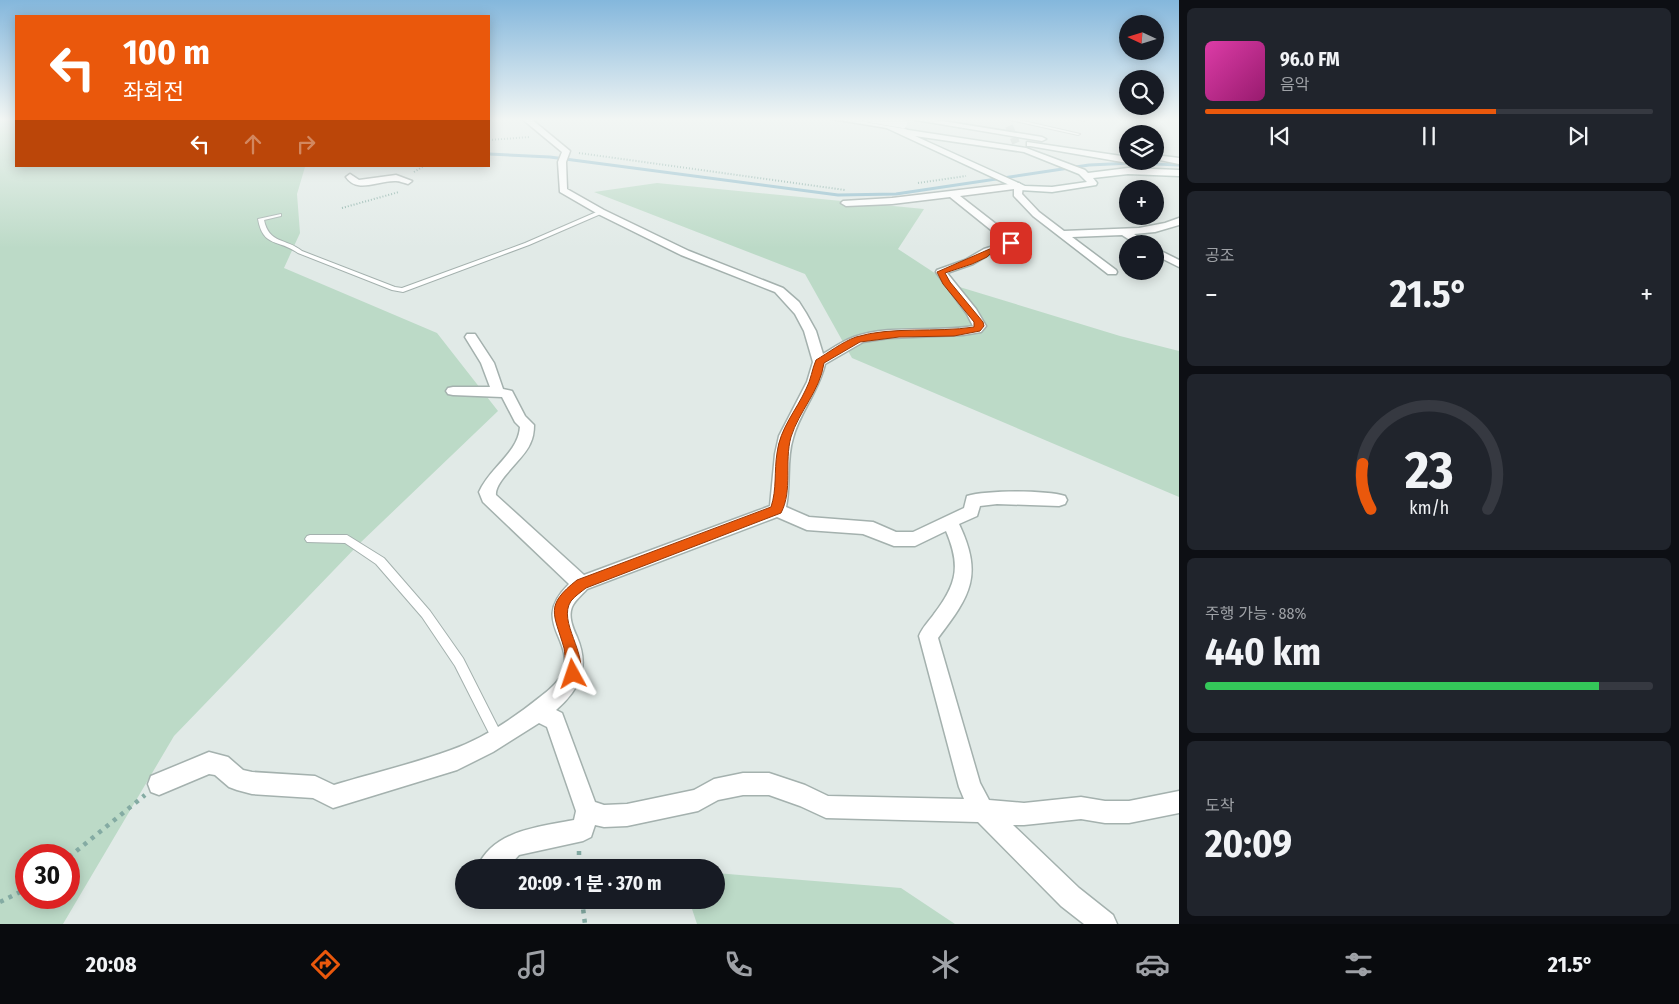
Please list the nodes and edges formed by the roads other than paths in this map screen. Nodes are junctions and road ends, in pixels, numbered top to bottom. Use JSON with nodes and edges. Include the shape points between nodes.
{"nodes":[{"id":1,"x":564,"y":161,"type":"edge"},
{"id":2,"x":965,"y":161,"type":"edge"},
{"id":3,"x":1056,"y":161,"type":"edge"},
{"id":4,"x":1164,"y":166,"type":"edge"},
{"id":5,"x":1179,"y":168,"type":"edge"},
{"id":6,"x":1179,"y":173,"type":"edge"},
{"id":7,"x":1085,"y":174,"type":"junction"},
{"id":8,"x":350,"y":177,"type":"dead end"},
{"id":9,"x":408,"y":181,"type":"dead end"},
{"id":10,"x":1017,"y":185,"type":"junction"},
{"id":11,"x":953,"y":195,"type":"junction"},
{"id":12,"x":846,"y":203,"type":"dead end"},
{"id":13,"x":601,"y":212,"type":"junction"},
{"id":14,"x":279,"y":215,"type":"dead end"},
{"id":15,"x":1179,"y":221,"type":"edge"},
{"id":16,"x":1122,"y":231,"type":"junction"},
{"id":17,"x":1063,"y":234,"type":"junction"},
{"id":18,"x":1128,"y":235,"type":"edge"},
{"id":19,"x":1164,"y":256,"type":"edge"},
{"id":20,"x":1179,"y":264,"type":"edge"},
{"id":21,"x":1112,"y":272,"type":"dead end"},
{"id":22,"x":470,"y":337,"type":"dead end"},
{"id":23,"x":819,"y":362,"type":"junction"},
{"id":24,"x":453,"y":390,"type":"dead end"},
{"id":25,"x":497,"y":392,"type":"junction"},
{"id":26,"x":1059,"y":500,"type":"dead end"},
{"id":27,"x":777,"y":510,"type":"junction"},
{"id":28,"x":950,"y":520,"type":"junction"},
{"id":29,"x":310,"y":539,"type":"dead end"},
{"id":30,"x":581,"y":584,"type":"junction"},
{"id":31,"x":539,"y":712,"type":"junction"},
{"id":32,"x":497,"y":737,"type":"junction"},
{"id":33,"x":159,"y":784,"type":"road end"},
{"id":34,"x":1179,"y":802,"type":"edge"},
{"id":35,"x":587,"y":811,"type":"junction"},
{"id":36,"x":983,"y":811,"type":"junction"},
{"id":37,"x":499,"y":859,"type":"edge"},
{"id":38,"x":1104,"y":924,"type":"edge"}],
"edges":[{"from":1,"to":13,"type":"street","via":[[563,190]]},
{"from":2,"to":10,"type":"street"},
{"from":3,"to":7,"type":"street"},
{"from":4,"to":5,"type":"street"},
{"from":6,"to":7,"type":"street","via":[[1128,171]]},
{"from":7,"to":10,"type":"street","via":[[1093,183],[1033,189]]},
{"from":8,"to":9,"type":"street","via":[[354,182],[363,183],[396,178]]},
{"from":10,"to":11,"type":"street"},
{"from":10,"to":17,"type":"street","via":[[1016,192],[1021,199]]},
{"from":11,"to":12,"type":"street"},
{"from":11,"to":23,"type":"street","via":[[1011,243],[941,272],[980,326],[960,332],[899,334],[858,340]]},
{"from":13,"to":14,"type":"lane","via":[[527,244],[403,290],[275,242],[264,233],[262,220]]},
{"from":13,"to":23,"type":"street","via":[[685,253],[779,290],[791,298],[814,338]]},
{"from":15,"to":16,"type":"street","via":[[1160,228]]},
{"from":16,"to":17,"type":"street"},
{"from":16,"to":18,"type":"street"},
{"from":17,"to":21,"type":"street"},
{"from":19,"to":20,"type":"street"},
{"from":22,"to":25,"type":"street","via":[[489,363]]},
{"from":23,"to":27,"type":"street","via":[[811,390],[786,436]]},
{"from":24,"to":25,"type":"street"},
{"from":25,"to":30,"type":"street","via":[[507,394],[520,419],[527,425],[528,434],[486,492]]},
{"from":26,"to":28,"type":"street","via":[[973,500],[971,512]]},
{"from":27,"to":28,"type":"street","via":[[807,523],[863,527],[894,539],[915,539]]},
{"from":27,"to":30,"type":"street"},
{"from":28,"to":36,"type":"street","via":[[961,548],[964,573],[942,619],[928,636],[970,787]]},
{"from":29,"to":32,"type":"lane","via":[[347,539],[380,561],[426,614],[459,662]]},
{"from":30,"to":31,"type":"street","via":[[565,598],[561,610],[562,624],[571,649],[573,674],[567,685]]},
{"from":31,"to":32,"type":"street"},
{"from":31,"to":35,"type":"street","via":[[555,720]]},
{"from":32,"to":33,"type":"street","via":[[456,759],[333,797],[315,787],[244,781],[220,765],[209,763]]},
{"from":34,"to":36,"type":"street","via":[[1129,812],[1081,808],[1024,814]]},
{"from":35,"to":36,"type":"street","via":[[604,816],[627,815],[698,800],[714,790],[743,784],[769,784],[826,807]]},
{"from":35,"to":37,"type":"street","via":[[582,828],[514,845]]},
{"from":36,"to":38,"type":"street","via":[[1070,897]]}]}
